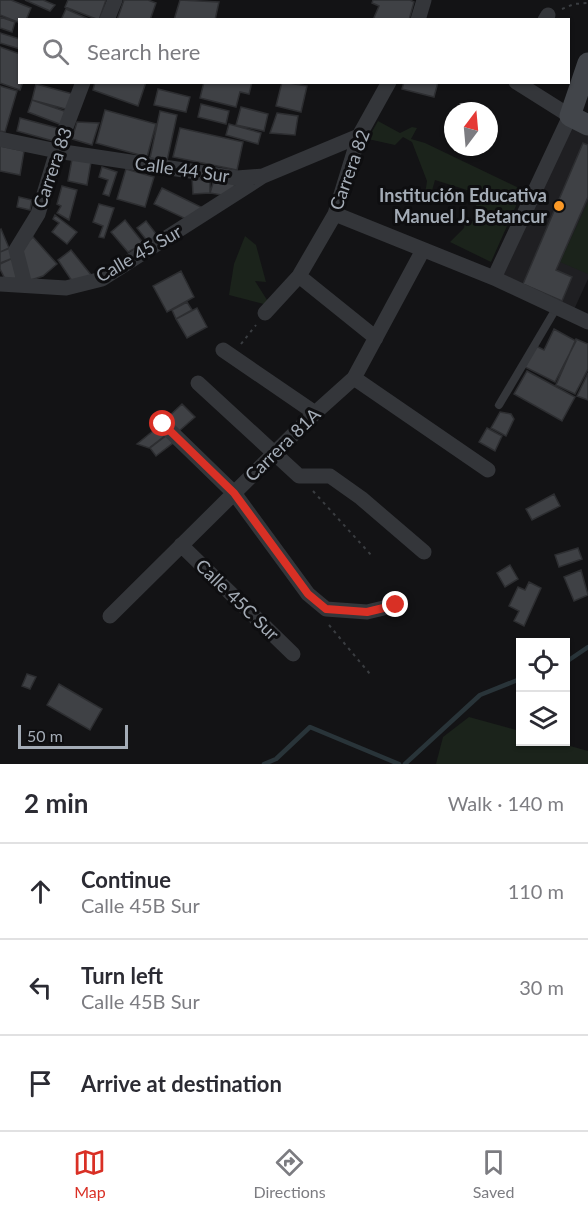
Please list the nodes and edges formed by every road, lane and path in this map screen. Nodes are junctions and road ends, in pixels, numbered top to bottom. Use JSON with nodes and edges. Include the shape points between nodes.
{"nodes":[{"id":1,"x":115,"y":0,"type":"edge"},
{"id":2,"x":424,"y":0,"type":"edge"},
{"id":3,"x":588,"y":3,"type":"edge"},
{"id":4,"x":546,"y":17,"type":"edge"},
{"id":5,"x":108,"y":18,"type":"edge"},
{"id":6,"x":419,"y":18,"type":"edge"},
{"id":7,"x":588,"y":63,"type":"edge"},
{"id":8,"x":82,"y":84,"type":"edge"},
{"id":9,"x":388,"y":84,"type":"edge"},
{"id":10,"x":519,"y":84,"type":"edge"},
{"id":11,"x":579,"y":121,"type":"edge"},
{"id":12,"x":359,"y":136,"type":"junction"},
{"id":13,"x":0,"y":139,"type":"edge"},
{"id":14,"x":57,"y":151,"type":"junction"},
{"id":15,"x":263,"y":176,"type":"junction"},
{"id":16,"x":335,"y":214,"type":"junction"},
{"id":17,"x":423,"y":250,"type":"junction"},
{"id":18,"x":299,"y":276,"type":"junction"},
{"id":19,"x":494,"y":278,"type":"junction"},
{"id":20,"x":0,"y":285,"type":"edge"},
{"id":21,"x":25,"y":285,"type":"junction"},
{"id":22,"x":557,"y":307,"type":"junction"},
{"id":23,"x":265,"y":313,"type":"joint"},
{"id":24,"x":588,"y":322,"type":"edge"},
{"id":25,"x":376,"y":338,"type":"junction"},
{"id":26,"x":228,"y":353,"type":"joint"},
{"id":27,"x":354,"y":378,"type":"junction"},
{"id":28,"x":198,"y":383,"type":"dead end"},
{"id":29,"x":499,"y":405,"type":"dead end"},
{"id":30,"x":315,"y":413,"type":"junction"},
{"id":31,"x":163,"y":424,"type":"dead end"},
{"id":32,"x":274,"y":454,"type":"junction"},
{"id":33,"x":488,"y":470,"type":"dead end"},
{"id":34,"x":299,"y":476,"type":"junction"},
{"id":35,"x":234,"y":493,"type":"junction"},
{"id":36,"x":181,"y":545,"type":"junction"},
{"id":37,"x":424,"y":552,"type":"dead end"},
{"id":38,"x":372,"y":556,"type":"dead end"},
{"id":39,"x":396,"y":605,"type":"dead end"},
{"id":40,"x":110,"y":616,"type":"dead end"},
{"id":41,"x":329,"y":624,"type":"dead end"},
{"id":42,"x":293,"y":654,"type":"dead end"},
{"id":43,"x":370,"y":675,"type":"dead end"}],
"edges":[{"from":1,"to":5,"type":"street"},
{"from":2,"to":6,"type":"street"},
{"from":3,"to":4,"type":"path","via":[[574,4]]},
{"from":7,"to":11,"type":"main road"},
{"from":8,"to":14,"type":"street","name":"Carrera 83"},
{"from":9,"to":12,"type":"street","name":"Carrera 82"},
{"from":10,"to":11,"type":"street"},
{"from":11,"to":19,"type":"street"},
{"from":12,"to":15,"type":"street","name":"Calle 44 Sur"},
{"from":12,"to":16,"type":"street","name":"Carrera 82"},
{"from":13,"to":14,"type":"street","name":"Calle 44 Sur"},
{"from":14,"to":15,"type":"street","name":"Calle 44 Sur","via":[[237,178]]},
{"from":14,"to":21,"type":"street","name":"Carrera 83","via":[[38,214],[16,250]]},
{"from":15,"to":21,"type":"street","name":"Calle 45 Sur","via":[[102,279],[66,288]]},
{"from":16,"to":17,"type":"street"},
{"from":16,"to":18,"type":"street","name":"Carrera 82"},
{"from":17,"to":19,"type":"street"},
{"from":17,"to":25,"type":"street","name":"Carrera 81A"},
{"from":18,"to":23,"type":"street","name":"Carrera 82"},
{"from":18,"to":25,"type":"street"},
{"from":19,"to":22,"type":"street"},
{"from":20,"to":21,"type":"street","name":"Calle 45 Sur"},
{"from":22,"to":24,"type":"street"},
{"from":22,"to":29,"type":"lane"},
{"from":23,"to":26,"type":"path"},
{"from":25,"to":27,"type":"street","name":"Carrera 81A"},
{"from":26,"to":30,"type":"street"},
{"from":27,"to":30,"type":"street","name":"Carrera 81A"},
{"from":27,"to":33,"type":"street"},
{"from":28,"to":32,"type":"street"},
{"from":30,"to":32,"type":"street","name":"Carrera 81A"},
{"from":31,"to":35,"type":"street"},
{"from":32,"to":34,"type":"street"},
{"from":32,"to":35,"type":"street","name":"Carrera 81A"},
{"from":34,"to":37,"type":"street","via":[[330,476]]},
{"from":34,"to":38,"type":"path"},
{"from":35,"to":36,"type":"street","name":"Carrera 81A"},
{"from":35,"to":39,"type":"street","via":[[308,594],[326,609],[367,612]]},
{"from":36,"to":40,"type":"street","name":"Carrera 81A"},
{"from":36,"to":42,"type":"street","name":"Calle 45C Sur"},
{"from":41,"to":43,"type":"path"}]}
